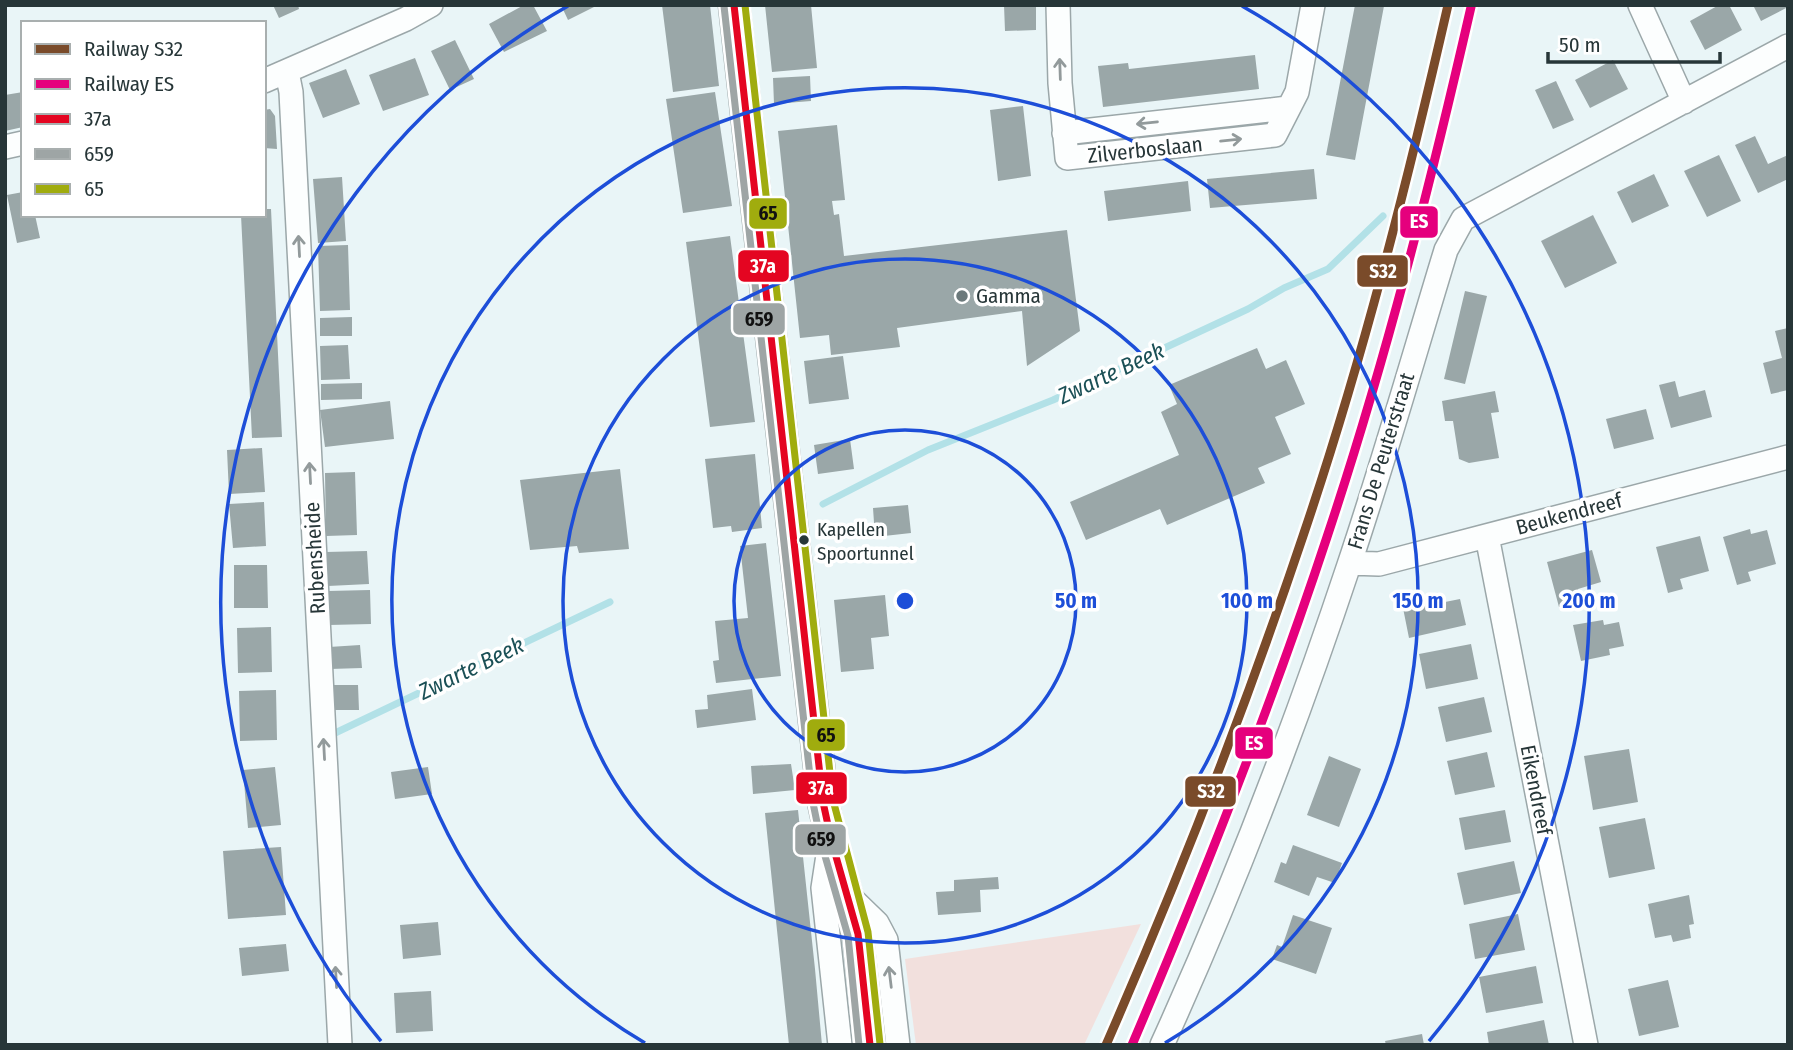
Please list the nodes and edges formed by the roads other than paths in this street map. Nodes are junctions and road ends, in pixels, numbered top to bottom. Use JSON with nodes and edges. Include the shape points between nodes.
{"nodes":[{"id":1,"x":431,"y":5,"type":"edge"},
{"id":2,"x":734,"y":5,"type":"edge"},
{"id":3,"x":1058,"y":5,"type":"edge"},
{"id":4,"x":1313,"y":5,"type":"edge"},
{"id":5,"x":1640,"y":5,"type":"edge"},
{"id":6,"x":1788,"y":46,"type":"edge"},
{"id":7,"x":287,"y":72,"type":"junction"},
{"id":8,"x":266,"y":80,"type":"edge"},
{"id":9,"x":1684,"y":102,"type":"junction"},
{"id":10,"x":1788,"y":457,"type":"edge"},
{"id":11,"x":1487,"y":536,"type":"junction"},
{"id":12,"x":1350,"y":563,"type":"junction"},
{"id":13,"x":831,"y":839,"type":"junction"},
{"id":14,"x":846,"y":892,"type":"junction"},
{"id":15,"x":340,"y":1045,"type":"edge"},
{"id":16,"x":840,"y":1045,"type":"edge"},
{"id":17,"x":870,"y":1045,"type":"edge"},
{"id":18,"x":898,"y":1045,"type":"edge"},
{"id":19,"x":1162,"y":1045,"type":"edge"},
{"id":20,"x":1586,"y":1045,"type":"edge"}],
"edges":[{"from":1,"to":7,"type":"street"},
{"from":2,"to":13,"type":"main road","via":[[820,775]]},
{"from":4,"to":3,"type":"street","name":"Zilverboslaan","one_way":true,"via":[[1297,92],[1288,108],[1064,133]]},
{"from":5,"to":9,"type":"street"},
{"from":6,"to":9,"type":"street","name":"Frans De Peuterstraat"},
{"from":7,"to":8,"type":"street"},
{"from":15,"to":7,"type":"street","name":"Rubensheide","one_way":true},
{"from":9,"to":12,"type":"street","name":"Frans De Peuterstraat","via":[[1463,219],[1446,250]]},
{"from":10,"to":11,"type":"street","name":"Beukendreef"},
{"from":11,"to":12,"type":"street","name":"Beukendreef","via":[[1379,564]]},
{"from":11,"to":20,"type":"street","name":"Eikendreef"},
{"from":12,"to":19,"type":"street","name":"Frans De Peuterstraat","via":[[1296,717]]},
{"from":13,"to":14,"type":"main road"},
{"from":13,"to":16,"type":"street","via":[[823,888]]},
{"from":14,"to":17,"type":"main road","via":[[858,934]]},
{"from":18,"to":14,"type":"street","one_way":true,"via":[[886,940],[877,923]]}]}
